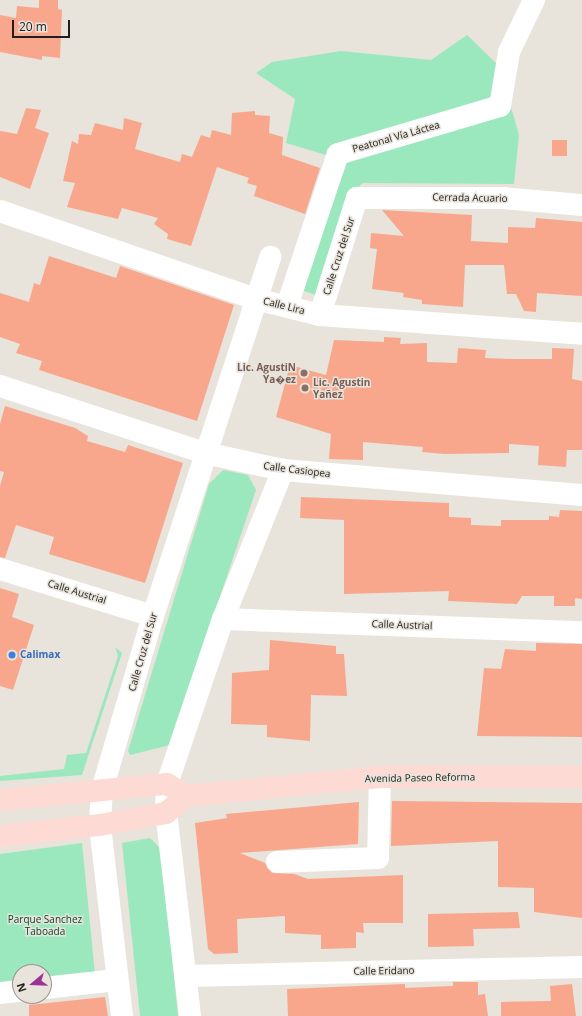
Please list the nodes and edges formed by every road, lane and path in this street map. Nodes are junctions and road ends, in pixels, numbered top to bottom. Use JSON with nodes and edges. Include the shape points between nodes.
{"nodes":[{"id":1,"x":534,"y":0,"type":"edge"},
{"id":2,"x":357,"y":198,"type":"joint"},
{"id":3,"x":582,"y":205,"type":"edge"},
{"id":4,"x":0,"y":211,"type":"edge"},
{"id":5,"x":270,"y":257,"type":"dead end"},
{"id":6,"x":255,"y":299,"type":"junction"},
{"id":7,"x":287,"y":306,"type":"junction"},
{"id":8,"x":320,"y":315,"type":"junction"},
{"id":9,"x":582,"y":334,"type":"edge"},
{"id":10,"x":0,"y":386,"type":"edge"},
{"id":11,"x":205,"y":453,"type":"junction"},
{"id":12,"x":283,"y":470,"type":"junction"},
{"id":13,"x":582,"y":495,"type":"edge"},
{"id":14,"x":0,"y":569,"type":"edge"},
{"id":15,"x":153,"y":616,"type":"junction"},
{"id":16,"x":223,"y":619,"type":"junction"},
{"id":17,"x":582,"y":632,"type":"edge"},
{"id":18,"x":582,"y":777,"type":"edge"},
{"id":19,"x":380,"y":778,"type":"junction"},
{"id":20,"x":167,"y":784,"type":"junction"},
{"id":21,"x":102,"y":790,"type":"junction"},
{"id":22,"x":186,"y":796,"type":"junction"},
{"id":23,"x":0,"y":800,"type":"edge"},
{"id":24,"x":166,"y":813,"type":"junction"},
{"id":25,"x":100,"y":825,"type":"junction"},
{"id":26,"x":0,"y":836,"type":"edge"},
{"id":27,"x":277,"y":862,"type":"dead end"},
{"id":28,"x":582,"y":967,"type":"edge"},
{"id":29,"x":185,"y":976,"type":"junction"},
{"id":30,"x":117,"y":980,"type":"junction"},
{"id":31,"x":52,"y":987,"type":"edge"},
{"id":32,"x":12,"y":992,"type":"edge"},
{"id":33,"x":0,"y":993,"type":"edge"},
{"id":34,"x":122,"y":1016,"type":"edge"},
{"id":35,"x":190,"y":1016,"type":"edge"}],
"edges":[{"from":1,"to":7,"type":"street","name":"Peatonal Vía Láctea","via":[[509,52],[500,106],[338,154]]},
{"from":2,"to":3,"type":"street","name":"Cerrada Acuario","via":[[503,198]]},
{"from":2,"to":8,"type":"street","name":"Calle Cruz del Sur"},
{"from":4,"to":6,"type":"street","name":"Calle Lira"},
{"from":5,"to":6,"type":"street","name":"Calle Cruz del Sur"},
{"from":6,"to":7,"type":"street","name":"Calle Lira"},
{"from":6,"to":11,"type":"street","name":"Calle Cruz del Sur"},
{"from":7,"to":8,"type":"street","name":"Calle Lira"},
{"from":8,"to":9,"type":"street","name":"Calle Lira"},
{"from":10,"to":11,"type":"street","name":"Calle Casiopea"},
{"from":11,"to":12,"type":"street","name":"Calle Casiopea"},
{"from":11,"to":15,"type":"street","name":"Calle Cruz del Sur"},
{"from":12,"to":13,"type":"street","name":"Calle Casiopea"},
{"from":12,"to":16,"type":"street"},
{"from":14,"to":15,"type":"street","name":"Calle Austrial"},
{"from":15,"to":21,"type":"street","name":"Calle Cruz del Sur"},
{"from":16,"to":17,"type":"street","name":"Calle Austrial"},
{"from":16,"to":20,"type":"street"},
{"from":18,"to":19,"type":"main road","name":"Avenida Paseo Reforma"},
{"from":19,"to":22,"type":"main road","name":"Avenida Paseo Reforma"},
{"from":19,"to":27,"type":"street","via":[[378,858]]},
{"from":20,"to":21,"type":"main road"},
{"from":20,"to":22,"type":"main road"},
{"from":20,"to":24,"type":"street"},
{"from":21,"to":23,"type":"main road"},
{"from":21,"to":25,"type":"street","name":"Calle Cruz del Sur"},
{"from":22,"to":24,"type":"main road"},
{"from":24,"to":25,"type":"main road"},
{"from":24,"to":29,"type":"street"},
{"from":25,"to":26,"type":"main road"},
{"from":25,"to":30,"type":"street","name":"Calle Cruz del Sur"},
{"from":28,"to":29,"type":"street","name":"Calle Eridano"},
{"from":29,"to":35,"type":"street"},
{"from":30,"to":31,"type":"street"},
{"from":30,"to":34,"type":"street","name":"Calle Cruz del Sur"},
{"from":32,"to":33,"type":"street"}]}
